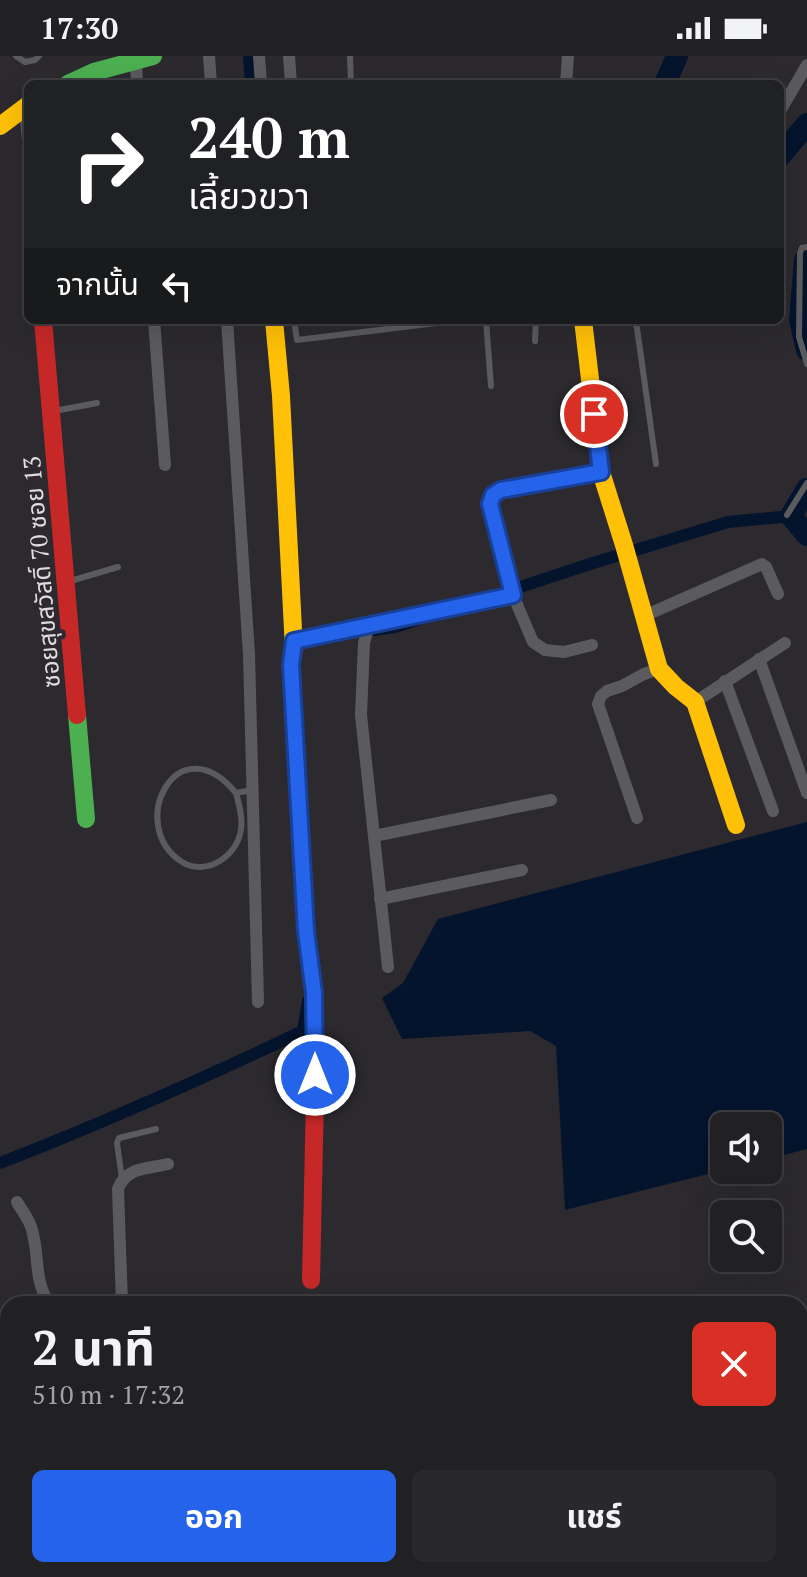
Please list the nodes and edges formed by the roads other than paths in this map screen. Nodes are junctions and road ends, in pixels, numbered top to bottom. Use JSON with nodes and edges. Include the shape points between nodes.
{"nodes":[{"id":1,"x":16,"y":56,"type":"edge"},
{"id":2,"x":39,"y":56,"type":"edge"},
{"id":3,"x":209,"y":56,"type":"edge"},
{"id":4,"x":259,"y":56,"type":"edge"},
{"id":5,"x":289,"y":56,"type":"edge"},
{"id":6,"x":350,"y":56,"type":"edge"},
{"id":7,"x":568,"y":56,"type":"edge"},
{"id":8,"x":144,"y":58,"type":"edge"},
{"id":9,"x":93,"y":64,"type":"edge"},
{"id":10,"x":807,"y":65,"type":"edge"},
{"id":11,"x":73,"y":80,"type":"edge"},
{"id":12,"x":138,"y":80,"type":"edge"},
{"id":13,"x":211,"y":80,"type":"edge"},
{"id":14,"x":261,"y":80,"type":"edge"},
{"id":15,"x":291,"y":80,"type":"edge"},
{"id":16,"x":351,"y":80,"type":"edge"},
{"id":17,"x":566,"y":80,"type":"edge"},
{"id":18,"x":784,"y":104,"type":"edge"},
{"id":19,"x":24,"y":108,"type":"edge"},
{"id":20,"x":0,"y":126,"type":"edge"},
{"id":21,"x":807,"y":247,"type":"edge"},
{"id":22,"x":43,"y":324,"type":"edge"},
{"id":23,"x":154,"y":324,"type":"edge"},
{"id":24,"x":227,"y":324,"type":"edge"},
{"id":25,"x":274,"y":324,"type":"edge"},
{"id":26,"x":295,"y":324,"type":"edge"},
{"id":27,"x":428,"y":324,"type":"edge"},
{"id":28,"x":486,"y":324,"type":"edge"},
{"id":29,"x":536,"y":324,"type":"edge"},
{"id":30,"x":583,"y":324,"type":"edge"},
{"id":31,"x":636,"y":324,"type":"edge"},
{"id":32,"x":535,"y":341,"type":"dead end"},
{"id":33,"x":807,"y":364,"type":"edge"},
{"id":34,"x":491,"y":386,"type":"dead end"},
{"id":35,"x":97,"y":403,"type":"dead end"},
{"id":36,"x":51,"y":412,"type":"junction"},
{"id":37,"x":656,"y":464,"type":"dead end"},
{"id":38,"x":165,"y":465,"type":"dead end"},
{"id":39,"x":601,"y":472,"type":"junction"},
{"id":40,"x":807,"y":483,"type":"edge"},
{"id":41,"x":787,"y":515,"type":"dead end"},
{"id":42,"x":118,"y":567,"type":"dead end"},
{"id":43,"x":66,"y":582,"type":"junction"},
{"id":44,"x":778,"y":594,"type":"dead end"},
{"id":45,"x":513,"y":595,"type":"junction"},
{"id":46,"x":644,"y":616,"type":"junction"},
{"id":47,"x":373,"y":626,"type":"junction"},
{"id":48,"x":294,"y":641,"type":"junction"},
{"id":49,"x":785,"y":643,"type":"dead end"},
{"id":50,"x":592,"y":645,"type":"dead end"},
{"id":51,"x":759,"y":659,"type":"junction"},
{"id":52,"x":659,"y":669,"type":"junction"},
{"id":53,"x":725,"y":681,"type":"junction"},
{"id":54,"x":695,"y":702,"type":"junction"},
{"id":55,"x":252,"y":790,"type":"junction"},
{"id":56,"x":236,"y":793,"type":"junction"},
{"id":57,"x":807,"y":793,"type":"edge"},
{"id":58,"x":551,"y":800,"type":"dead end"},
{"id":59,"x":773,"y":811,"type":"dead end"},
{"id":60,"x":637,"y":818,"type":"dead end"},
{"id":61,"x":86,"y":819,"type":"dead end"},
{"id":62,"x":736,"y":825,"type":"dead end"},
{"id":63,"x":374,"y":836,"type":"junction"},
{"id":64,"x":522,"y":870,"type":"dead end"},
{"id":65,"x":380,"y":899,"type":"junction"},
{"id":66,"x":388,"y":967,"type":"dead end"},
{"id":67,"x":258,"y":1002,"type":"dead end"},
{"id":68,"x":156,"y":1129,"type":"dead end"},
{"id":69,"x":168,"y":1164,"type":"dead end"},
{"id":70,"x":122,"y":1179,"type":"junction"},
{"id":71,"x":17,"y":1202,"type":"dead end"},
{"id":72,"x":311,"y":1280,"type":"dead end"},
{"id":73,"x":45,"y":1296,"type":"edge"},
{"id":74,"x":122,"y":1296,"type":"edge"}],
"edges":[{"from":1,"to":2,"type":"lane","via":[[25,62]]},
{"from":3,"to":13,"type":"street"},
{"from":4,"to":14,"type":"street"},
{"from":5,"to":15,"type":"street"},
{"from":6,"to":16,"type":"lane"},
{"from":7,"to":17,"type":"street"},
{"from":8,"to":9,"type":"main road"},
{"from":8,"to":12,"type":"street"},
{"from":9,"to":11,"type":"main road"},
{"from":10,"to":18,"type":"street"},
{"from":19,"to":20,"type":"main road"},
{"from":21,"to":33,"type":"lane","via":[[800,253],[799,337]]},
{"from":22,"to":36,"type":"main road","name":"ซอยสุขสวัสดิ์ 70 ซอย 13"},
{"from":23,"to":38,"type":"street"},
{"from":24,"to":55,"type":"street","via":[[249,654]]},
{"from":25,"to":48,"type":"main road"},
{"from":26,"to":27,"type":"lane","via":[[297,340]]},
{"from":28,"to":34,"type":"lane"},
{"from":29,"to":32,"type":"lane"},
{"from":30,"to":39,"type":"main road"},
{"from":31,"to":37,"type":"lane"},
{"from":35,"to":36,"type":"lane"},
{"from":36,"to":43,"type":"main road","name":"ซอยสุขสวัสดิ์ 70 ซอย 13"},
{"from":39,"to":45,"type":"street","via":[[493,495],[490,504]]},
{"from":39,"to":46,"type":"main road"},
{"from":40,"to":41,"type":"lane"},
{"from":42,"to":43,"type":"lane"},
{"from":43,"to":61,"type":"main road","name":"ซอยสุขสวัสดิ์ 70 ซอย 13"},
{"from":44,"to":46,"type":"street","via":[[762,564]]},
{"from":45,"to":47,"type":"street"},
{"from":45,"to":50,"type":"street","via":[[533,642],[545,650]]},
{"from":46,"to":52,"type":"main road"},
{"from":47,"to":48,"type":"street"},
{"from":47,"to":63,"type":"street","via":[[364,643],[361,715]]},
{"from":48,"to":72,"type":"main road","via":[[302,867],[314,993]]},
{"from":49,"to":51,"type":"street"},
{"from":51,"to":53,"type":"street"},
{"from":51,"to":57,"type":"street"},
{"from":52,"to":54,"type":"main road"},
{"from":52,"to":60,"type":"street","via":[[607,691],[598,704]]},
{"from":53,"to":54,"type":"street"},
{"from":53,"to":59,"type":"street"},
{"from":54,"to":62,"type":"main road"},
{"from":55,"to":56,"type":"lane"},
{"from":55,"to":67,"type":"street"},
{"from":56,"to":56,"type":"lane","via":[[205,768],[190,768],[177,776],[163,788],[158,804],[165,849],[185,864],[206,868],[222,861],[238,843],[242,828]]},
{"from":58,"to":63,"type":"street"},
{"from":63,"to":65,"type":"street"},
{"from":64,"to":65,"type":"street"},
{"from":65,"to":66,"type":"street"},
{"from":68,"to":70,"type":"lane","via":[[119,1138]]},
{"from":69,"to":70,"type":"street"},
{"from":70,"to":74,"type":"street"},
{"from":71,"to":73,"type":"street","via":[[32,1226],[38,1279]]}]}
